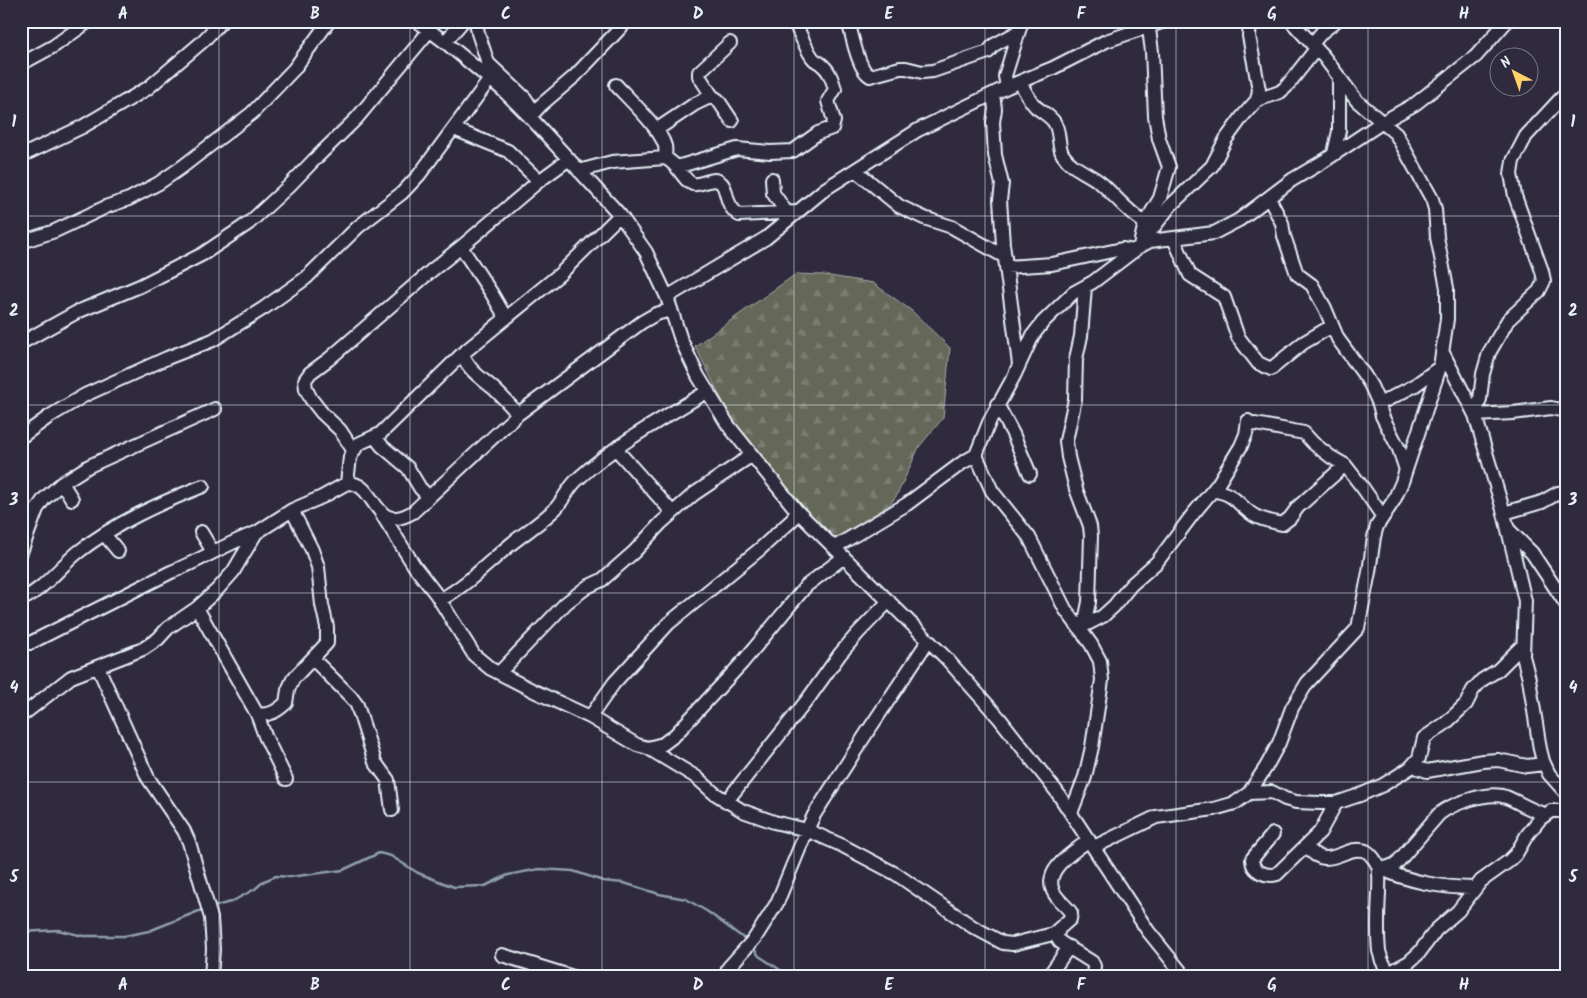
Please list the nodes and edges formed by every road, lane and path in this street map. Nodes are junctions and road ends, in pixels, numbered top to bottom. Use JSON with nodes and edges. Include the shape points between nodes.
{"nodes":[{"id":1,"x":89,"y":21,"type":"edge"},
{"id":2,"x":222,"y":21,"type":"edge"},
{"id":3,"x":329,"y":21,"type":"edge"},
{"id":4,"x":417,"y":21,"type":"edge"},
{"id":5,"x":463,"y":21,"type":"edge"},
{"id":6,"x":476,"y":21,"type":"edge"},
{"id":7,"x":626,"y":21,"type":"edge"},
{"id":8,"x":794,"y":21,"type":"edge"},
{"id":9,"x":848,"y":21,"type":"edge"},
{"id":10,"x":1165,"y":21,"type":"edge"},
{"id":11,"x":1250,"y":21,"type":"edge"},
{"id":12,"x":1291,"y":21,"type":"edge"},
{"id":13,"x":1507,"y":21,"type":"edge"},
{"id":14,"x":1334,"y":22,"type":"edge"},
{"id":15,"x":1148,"y":24,"type":"edge"},
{"id":16,"x":1020,"y":27,"type":"edge"},
{"id":17,"x":430,"y":30,"type":"junction"},
{"id":18,"x":445,"y":42,"type":"junction"},
{"id":19,"x":730,"y":43,"type":"dead end"},
{"id":20,"x":1314,"y":46,"type":"junction"},
{"id":21,"x":21,"y":64,"type":"edge"},
{"id":22,"x":490,"y":79,"type":"junction"},
{"id":23,"x":1339,"y":79,"type":"junction"},
{"id":24,"x":1020,"y":82,"type":"junction"},
{"id":25,"x":616,"y":85,"type":"dead end"},
{"id":26,"x":1007,"y":87,"type":"junction"},
{"id":27,"x":1566,"y":93,"type":"edge"},
{"id":28,"x":993,"y":94,"type":"junction"},
{"id":29,"x":712,"y":96,"type":"junction"},
{"id":30,"x":1257,"y":100,"type":"junction"},
{"id":31,"x":532,"y":114,"type":"junction"},
{"id":32,"x":732,"y":121,"type":"dead end"},
{"id":33,"x":1381,"y":122,"type":"junction"},
{"id":34,"x":454,"y":129,"type":"junction"},
{"id":35,"x":656,"y":130,"type":"junction"},
{"id":36,"x":1334,"y":153,"type":"junction"},
{"id":37,"x":21,"y":156,"type":"edge"},
{"id":38,"x":665,"y":158,"type":"junction"},
{"id":39,"x":568,"y":160,"type":"junction"},
{"id":40,"x":677,"y":167,"type":"junction"},
{"id":41,"x":855,"y":170,"type":"junction"},
{"id":42,"x":579,"y":171,"type":"junction"},
{"id":43,"x":772,"y":178,"type":"dead end"},
{"id":44,"x":540,"y":181,"type":"junction"},
{"id":45,"x":1268,"y":198,"type":"junction"},
{"id":46,"x":792,"y":212,"type":"junction"},
{"id":47,"x":620,"y":215,"type":"junction"},
{"id":48,"x":1145,"y":223,"type":"junction"},
{"id":49,"x":1174,"y":239,"type":"junction"},
{"id":50,"x":21,"y":242,"type":"edge"},
{"id":51,"x":461,"y":247,"type":"junction"},
{"id":52,"x":1137,"y":249,"type":"junction"},
{"id":53,"x":1006,"y":262,"type":"junction"},
{"id":54,"x":1085,"y":287,"type":"junction"},
{"id":55,"x":667,"y":297,"type":"junction"},
{"id":56,"x":671,"y":310,"type":"junction"},
{"id":57,"x":506,"y":318,"type":"junction"},
{"id":58,"x":1332,"y":326,"type":"junction"},
{"id":59,"x":21,"y":343,"type":"edge"},
{"id":60,"x":1442,"y":353,"type":"junction"},
{"id":61,"x":462,"y":354,"type":"junction"},
{"id":62,"x":1019,"y":364,"type":"junction"},
{"id":63,"x":1440,"y":367,"type":"junction"},
{"id":64,"x":708,"y":391,"type":"junction"},
{"id":65,"x":997,"y":404,"type":"junction"},
{"id":66,"x":1379,"y":404,"type":"junction"},
{"id":67,"x":214,"y":409,"type":"dead end"},
{"id":68,"x":1566,"y":412,"type":"edge"},
{"id":69,"x":518,"y":414,"type":"junction"},
{"id":70,"x":1475,"y":415,"type":"junction"},
{"id":71,"x":21,"y":437,"type":"edge"},
{"id":72,"x":375,"y":437,"type":"junction"},
{"id":73,"x":616,"y":449,"type":"junction"},
{"id":74,"x":353,"y":450,"type":"junction"},
{"id":75,"x":752,"y":455,"type":"junction"},
{"id":76,"x":976,"y":455,"type":"junction"},
{"id":77,"x":1345,"y":465,"type":"junction"},
{"id":78,"x":1406,"y":470,"type":"junction"},
{"id":79,"x":1030,"y":474,"type":"dead end"},
{"id":80,"x":347,"y":482,"type":"junction"},
{"id":81,"x":62,"y":484,"type":"junction"},
{"id":82,"x":203,"y":486,"type":"dead end"},
{"id":83,"x":1214,"y":491,"type":"junction"},
{"id":84,"x":1566,"y":492,"type":"edge"},
{"id":85,"x":429,"y":497,"type":"junction"},
{"id":86,"x":72,"y":498,"type":"dead end"},
{"id":87,"x":292,"y":510,"type":"junction"},
{"id":88,"x":379,"y":511,"type":"junction"},
{"id":89,"x":797,"y":511,"type":"junction"},
{"id":90,"x":672,"y":512,"type":"junction"},
{"id":91,"x":1504,"y":513,"type":"junction"},
{"id":92,"x":1383,"y":517,"type":"junction"},
{"id":93,"x":1508,"y":529,"type":"junction"},
{"id":94,"x":202,"y":532,"type":"dead end"},
{"id":95,"x":256,"y":533,"type":"junction"},
{"id":96,"x":104,"y":534,"type":"junction"},
{"id":97,"x":835,"y":547,"type":"junction"},
{"id":98,"x":118,"y":550,"type":"dead end"},
{"id":99,"x":21,"y":552,"type":"edge"},
{"id":100,"x":213,"y":552,"type":"junction"},
{"id":101,"x":844,"y":556,"type":"junction"},
{"id":102,"x":21,"y":600,"type":"edge"},
{"id":103,"x":440,"y":600,"type":"junction"},
{"id":104,"x":889,"y":601,"type":"junction"},
{"id":105,"x":1566,"y":604,"type":"edge"},
{"id":106,"x":197,"y":608,"type":"junction"},
{"id":107,"x":1081,"y":627,"type":"junction"},
{"id":108,"x":928,"y":641,"type":"junction"},
{"id":109,"x":21,"y":642,"type":"edge"},
{"id":110,"x":1522,"y":646,"type":"junction"},
{"id":111,"x":313,"y":659,"type":"junction"},
{"id":112,"x":98,"y":667,"type":"junction"},
{"id":113,"x":499,"y":673,"type":"junction"},
{"id":114,"x":257,"y":714,"type":"junction"},
{"id":115,"x":21,"y":716,"type":"edge"},
{"id":116,"x":590,"y":716,"type":"junction"},
{"id":117,"x":648,"y":748,"type":"junction"},
{"id":118,"x":1414,"y":764,"type":"junction"},
{"id":119,"x":1544,"y":764,"type":"junction"},
{"id":120,"x":286,"y":779,"type":"dead end"},
{"id":121,"x":1249,"y":793,"type":"junction"},
{"id":122,"x":1566,"y":793,"type":"edge"},
{"id":123,"x":726,"y":802,"type":"junction"},
{"id":124,"x":1336,"y":803,"type":"junction"},
{"id":125,"x":392,"y":810,"type":"dead end"},
{"id":126,"x":1566,"y":811,"type":"edge"},
{"id":127,"x":1071,"y":813,"type":"junction"},
{"id":128,"x":1545,"y":814,"type":"junction"},
{"id":129,"x":807,"y":830,"type":"junction"},
{"id":130,"x":1273,"y":834,"type":"dead end"},
{"id":131,"x":1092,"y":844,"type":"junction"},
{"id":132,"x":1306,"y":846,"type":"junction"},
{"id":133,"x":1378,"y":867,"type":"junction"},
{"id":134,"x":1475,"y":888,"type":"junction"},
{"id":135,"x":1058,"y":932,"type":"junction"},
{"id":136,"x":1069,"y":947,"type":"junction"},
{"id":137,"x":502,"y":955,"type":"dead end"},
{"id":138,"x":1387,"y":975,"type":"edge"},
{"id":139,"x":211,"y":977,"type":"edge"},
{"id":140,"x":573,"y":977,"type":"edge"},
{"id":141,"x":727,"y":977,"type":"edge"},
{"id":142,"x":1048,"y":977,"type":"edge"},
{"id":143,"x":1093,"y":977,"type":"edge"},
{"id":144,"x":1185,"y":977,"type":"edge"}],
"edges":[{"from":1,"to":21,"type":"street"},
{"from":2,"to":37,"type":"street","via":[[148,88],[82,127]]},
{"from":3,"to":50,"type":"street","via":[[294,69],[252,114],[159,184],[55,231]]},
{"from":4,"to":17,"type":"street"},
{"from":5,"to":18,"type":"street"},
{"from":6,"to":31,"type":"street","via":[[488,63],[525,98]]},
{"from":7,"to":31,"type":"street","via":[[575,76]]},
{"from":8,"to":40,"type":"street","via":[[810,55],[832,78],[835,89],[828,101],[834,121],[832,128],[818,133],[793,150],[770,152],[737,148]]},
{"from":9,"to":16,"type":"street","via":[[858,57],[864,72],[870,76],[900,68],[933,71],[988,52]]},
{"from":10,"to":15,"type":"street"},
{"from":11,"to":30,"type":"street","via":[[1249,36],[1260,90]]},
{"from":12,"to":20,"type":"street"},
{"from":13,"to":33,"type":"street","via":[[1476,56],[1415,104]]},
{"from":14,"to":20,"type":"street","via":[[1322,32]]},
{"from":15,"to":24,"type":"street"},
{"from":15,"to":48,"type":"street","via":[[1155,116],[1169,167],[1160,198]]},
{"from":16,"to":26,"type":"street","via":[[1005,76]]},
{"from":17,"to":18,"type":"street"},
{"from":17,"to":59,"type":"street","via":[[357,118],[276,200],[241,229],[203,254],[140,286],[77,312]]},
{"from":18,"to":22,"type":"street"},
{"from":19,"to":29,"type":"street","via":[[698,72]]},
{"from":20,"to":23,"type":"street"},
{"from":20,"to":30,"type":"street","via":[[1286,87]]},
{"from":22,"to":31,"type":"street"},
{"from":22,"to":34,"type":"street"},
{"from":23,"to":33,"type":"street"},
{"from":23,"to":36,"type":"street","via":[[1339,131]]},
{"from":24,"to":26,"type":"street"},
{"from":24,"to":48,"type":"street","via":[[1029,99],[1054,122],[1061,152],[1067,160],[1101,183],[1131,214]]},
{"from":25,"to":35,"type":"street"},
{"from":26,"to":28,"type":"street"},
{"from":27,"to":70,"type":"street","via":[[1526,136],[1513,161],[1511,174],[1515,196],[1544,281],[1539,291],[1508,320],[1489,353]]},
{"from":28,"to":41,"type":"street","via":[[918,130]]},
{"from":28,"to":53,"type":"street","via":[[995,155],[1002,184],[1001,220]]},
{"from":29,"to":32,"type":"street"},
{"from":29,"to":35,"type":"street"},
{"from":30,"to":52,"type":"street","via":[[1226,139],[1212,166],[1170,206]]},
{"from":31,"to":39,"type":"street"},
{"from":33,"to":36,"type":"street"},
{"from":33,"to":60,"type":"street","via":[[1396,134],[1435,209],[1447,295]]},
{"from":34,"to":44,"type":"street","via":[[508,151]]},
{"from":34,"to":71,"type":"street","via":[[402,193],[358,227],[306,278],[264,308],[214,340],[85,395]]},
{"from":35,"to":38,"type":"street","via":[[665,148]]},
{"from":36,"to":45,"type":"street"},
{"from":38,"to":40,"type":"street"},
{"from":38,"to":42,"type":"street","via":[[612,162]]},
{"from":39,"to":42,"type":"street"},
{"from":39,"to":44,"type":"street"},
{"from":40,"to":46,"type":"street","via":[[688,181],[695,184],[719,181],[724,186],[728,204],[739,215]]},
{"from":41,"to":46,"type":"street"},
{"from":41,"to":53,"type":"street","via":[[899,206],[952,227]]},
{"from":42,"to":47,"type":"street"},
{"from":43,"to":46,"type":"street","via":[[773,192]]},
{"from":44,"to":51,"type":"street"},
{"from":45,"to":49,"type":"street","via":[[1239,220],[1214,233]]},
{"from":45,"to":58,"type":"street","via":[[1282,223],[1297,274],[1312,285]]},
{"from":46,"to":55,"type":"street","via":[[766,238]]},
{"from":47,"to":55,"type":"street","via":[[646,252]]},
{"from":47,"to":57,"type":"street","via":[[560,274]]},
{"from":48,"to":52,"type":"street"},
{"from":49,"to":52,"type":"street","via":[[1150,241]]},
{"from":49,"to":58,"type":"street","via":[[1190,275],[1224,297],[1238,337],[1264,367],[1271,369],[1303,343]]},
{"from":51,"to":57,"type":"street"},
{"from":51,"to":74,"type":"street","via":[[305,380],[311,399],[340,430]]},
{"from":52,"to":53,"type":"street","via":[[1122,249],[1052,264]]},
{"from":52,"to":54,"type":"street"},
{"from":53,"to":62,"type":"street"},
{"from":54,"to":62,"type":"street","via":[[1073,293],[1043,322]]},
{"from":54,"to":107,"type":"street","via":[[1076,359],[1075,399],[1066,441],[1076,489],[1091,536],[1089,602]]},
{"from":55,"to":56,"type":"street"},
{"from":56,"to":64,"type":"street","via":[[681,340]]},
{"from":56,"to":69,"type":"street","via":[[642,322]]},
{"from":57,"to":61,"type":"street"},
{"from":58,"to":66,"type":"street"},
{"from":60,"to":63,"type":"street"},
{"from":60,"to":70,"type":"street"},
{"from":61,"to":69,"type":"street","via":[[474,373]]},
{"from":61,"to":72,"type":"street"},
{"from":62,"to":65,"type":"street"},
{"from":63,"to":66,"type":"street","via":[[1414,386]]},
{"from":63,"to":78,"type":"street"},
{"from":64,"to":73,"type":"street"},
{"from":64,"to":75,"type":"street","via":[[728,426]]},
{"from":65,"to":76,"type":"street"},
{"from":65,"to":79,"type":"street"},
{"from":66,"to":78,"type":"street"},
{"from":67,"to":81,"type":"street","via":[[95,463]]},
{"from":68,"to":70,"type":"street","via":[[1551,408]]},
{"from":69,"to":85,"type":"street"},
{"from":70,"to":91,"type":"street"},
{"from":72,"to":74,"type":"street","via":[[358,444]]},
{"from":72,"to":85,"type":"street","via":[[408,468]]},
{"from":73,"to":90,"type":"street"},
{"from":73,"to":103,"type":"street","via":[[577,479],[556,508],[539,523],[512,542],[469,582]]},
{"from":74,"to":80,"type":"street"},
{"from":75,"to":89,"type":"street"},
{"from":75,"to":90,"type":"street"},
{"from":76,"to":97,"type":"street","via":[[907,504]]},
{"from":76,"to":107,"type":"street","via":[[992,491],[1029,536],[1061,603]]},
{"from":77,"to":83,"type":"street","via":[[1282,524],[1255,516],[1230,496]]},
{"from":77,"to":83,"type":"street","via":[[1302,432],[1248,423],[1241,446]]},
{"from":77,"to":92,"type":"street"},
{"from":78,"to":92,"type":"street"},
{"from":80,"to":87,"type":"street"},
{"from":80,"to":88,"type":"street","via":[[359,485]]},
{"from":81,"to":86,"type":"street"},
{"from":81,"to":99,"type":"street","via":[[37,509]]},
{"from":82,"to":96,"type":"street","via":[[146,509]]},
{"from":83,"to":107,"type":"street","via":[[1157,562],[1131,584],[1114,606],[1103,616]]},
{"from":84,"to":91,"type":"street"},
{"from":85,"to":88,"type":"street","via":[[413,512],[396,519]]},
{"from":87,"to":95,"type":"street"},
{"from":87,"to":111,"type":"street","via":[[318,567],[327,627],[327,642]]},
{"from":88,"to":103,"type":"street"},
{"from":89,"to":97,"type":"street"},
{"from":89,"to":116,"type":"street","via":[[792,520],[760,549],[669,623],[614,683]]},
{"from":90,"to":113,"type":"street","via":[[602,580],[566,604]]},
{"from":91,"to":93,"type":"street"},
{"from":92,"to":121,"type":"street","via":[[1374,537],[1358,628],[1304,688],[1266,767]]},
{"from":93,"to":105,"type":"street","via":[[1532,553]]},
{"from":93,"to":110,"type":"street","via":[[1525,602]]},
{"from":94,"to":100,"type":"street"},
{"from":95,"to":100,"type":"street"},
{"from":95,"to":106,"type":"street","via":[[233,572]]},
{"from":96,"to":98,"type":"street"},
{"from":96,"to":102,"type":"street","via":[[76,554],[42,587]]},
{"from":97,"to":101,"type":"street"},
{"from":100,"to":109,"type":"street","via":[[30,643]]},
{"from":101,"to":104,"type":"street"},
{"from":101,"to":117,"type":"street","via":[[806,586],[742,663],[675,735],[663,744]]},
{"from":103,"to":113,"type":"street","via":[[474,655]]},
{"from":104,"to":108,"type":"street"},
{"from":104,"to":123,"type":"street","via":[[840,654]]},
{"from":106,"to":112,"type":"street","via":[[143,648]]},
{"from":106,"to":114,"type":"street"},
{"from":107,"to":127,"type":"street","via":[[1096,653],[1102,680],[1085,777]]},
{"from":108,"to":127,"type":"street","via":[[1000,719]]},
{"from":108,"to":129,"type":"street"},
{"from":110,"to":118,"type":"street","via":[[1498,670],[1482,680],[1453,717],[1424,738],[1419,758]]},
{"from":110,"to":119,"type":"street"},
{"from":111,"to":114,"type":"street","via":[[293,679],[286,703],[274,713]]},
{"from":111,"to":125,"type":"street","via":[[357,706],[375,762],[388,780]]},
{"from":112,"to":115,"type":"street","via":[[71,677]]},
{"from":112,"to":139,"type":"street","via":[[148,778],[189,842],[211,918]]},
{"from":113,"to":116,"type":"street"},
{"from":114,"to":120,"type":"street"},
{"from":116,"to":117,"type":"street","via":[[637,745]]},
{"from":117,"to":123,"type":"street","via":[[696,777]]},
{"from":118,"to":119,"type":"street","via":[[1427,771],[1483,761],[1527,766]]},
{"from":118,"to":124,"type":"street","via":[[1375,788]]},
{"from":119,"to":122,"type":"street"},
{"from":121,"to":124,"type":"street","via":[[1272,792],[1296,802]]},
{"from":121,"to":131,"type":"street","via":[[1220,808],[1156,817]]},
{"from":123,"to":129,"type":"street","via":[[742,811]]},
{"from":124,"to":132,"type":"street","via":[[1320,832]]},
{"from":126,"to":128,"type":"street","via":[[1551,810]]},
{"from":127,"to":131,"type":"street"},
{"from":128,"to":133,"type":"street","via":[[1500,796],[1484,796],[1454,805],[1439,814],[1396,864]]},
{"from":128,"to":134,"type":"street","via":[[1516,854]]},
{"from":129,"to":135,"type":"street","via":[[896,874],[973,927],[1003,943],[1013,944]]},
{"from":129,"to":141,"type":"street","via":[[777,903],[755,938],[728,968]]},
{"from":130,"to":132,"type":"street","via":[[1252,859],[1254,867],[1261,873],[1277,874]]},
{"from":131,"to":135,"type":"street","via":[[1060,864],[1051,878],[1052,890],[1071,913],[1070,919]]},
{"from":131,"to":144,"type":"street","via":[[1148,931]]},
{"from":132,"to":133,"type":"street","via":[[1318,858],[1366,851]]},
{"from":133,"to":134,"type":"street","via":[[1452,888]]},
{"from":133,"to":138,"type":"street","via":[[1379,951]]},
{"from":134,"to":138,"type":"street","via":[[1419,953]]},
{"from":135,"to":136,"type":"street","via":[[1057,939]]},
{"from":136,"to":142,"type":"street"},
{"from":136,"to":143,"type":"street","via":[[1092,962]]},
{"from":137,"to":140,"type":"street"}]}
